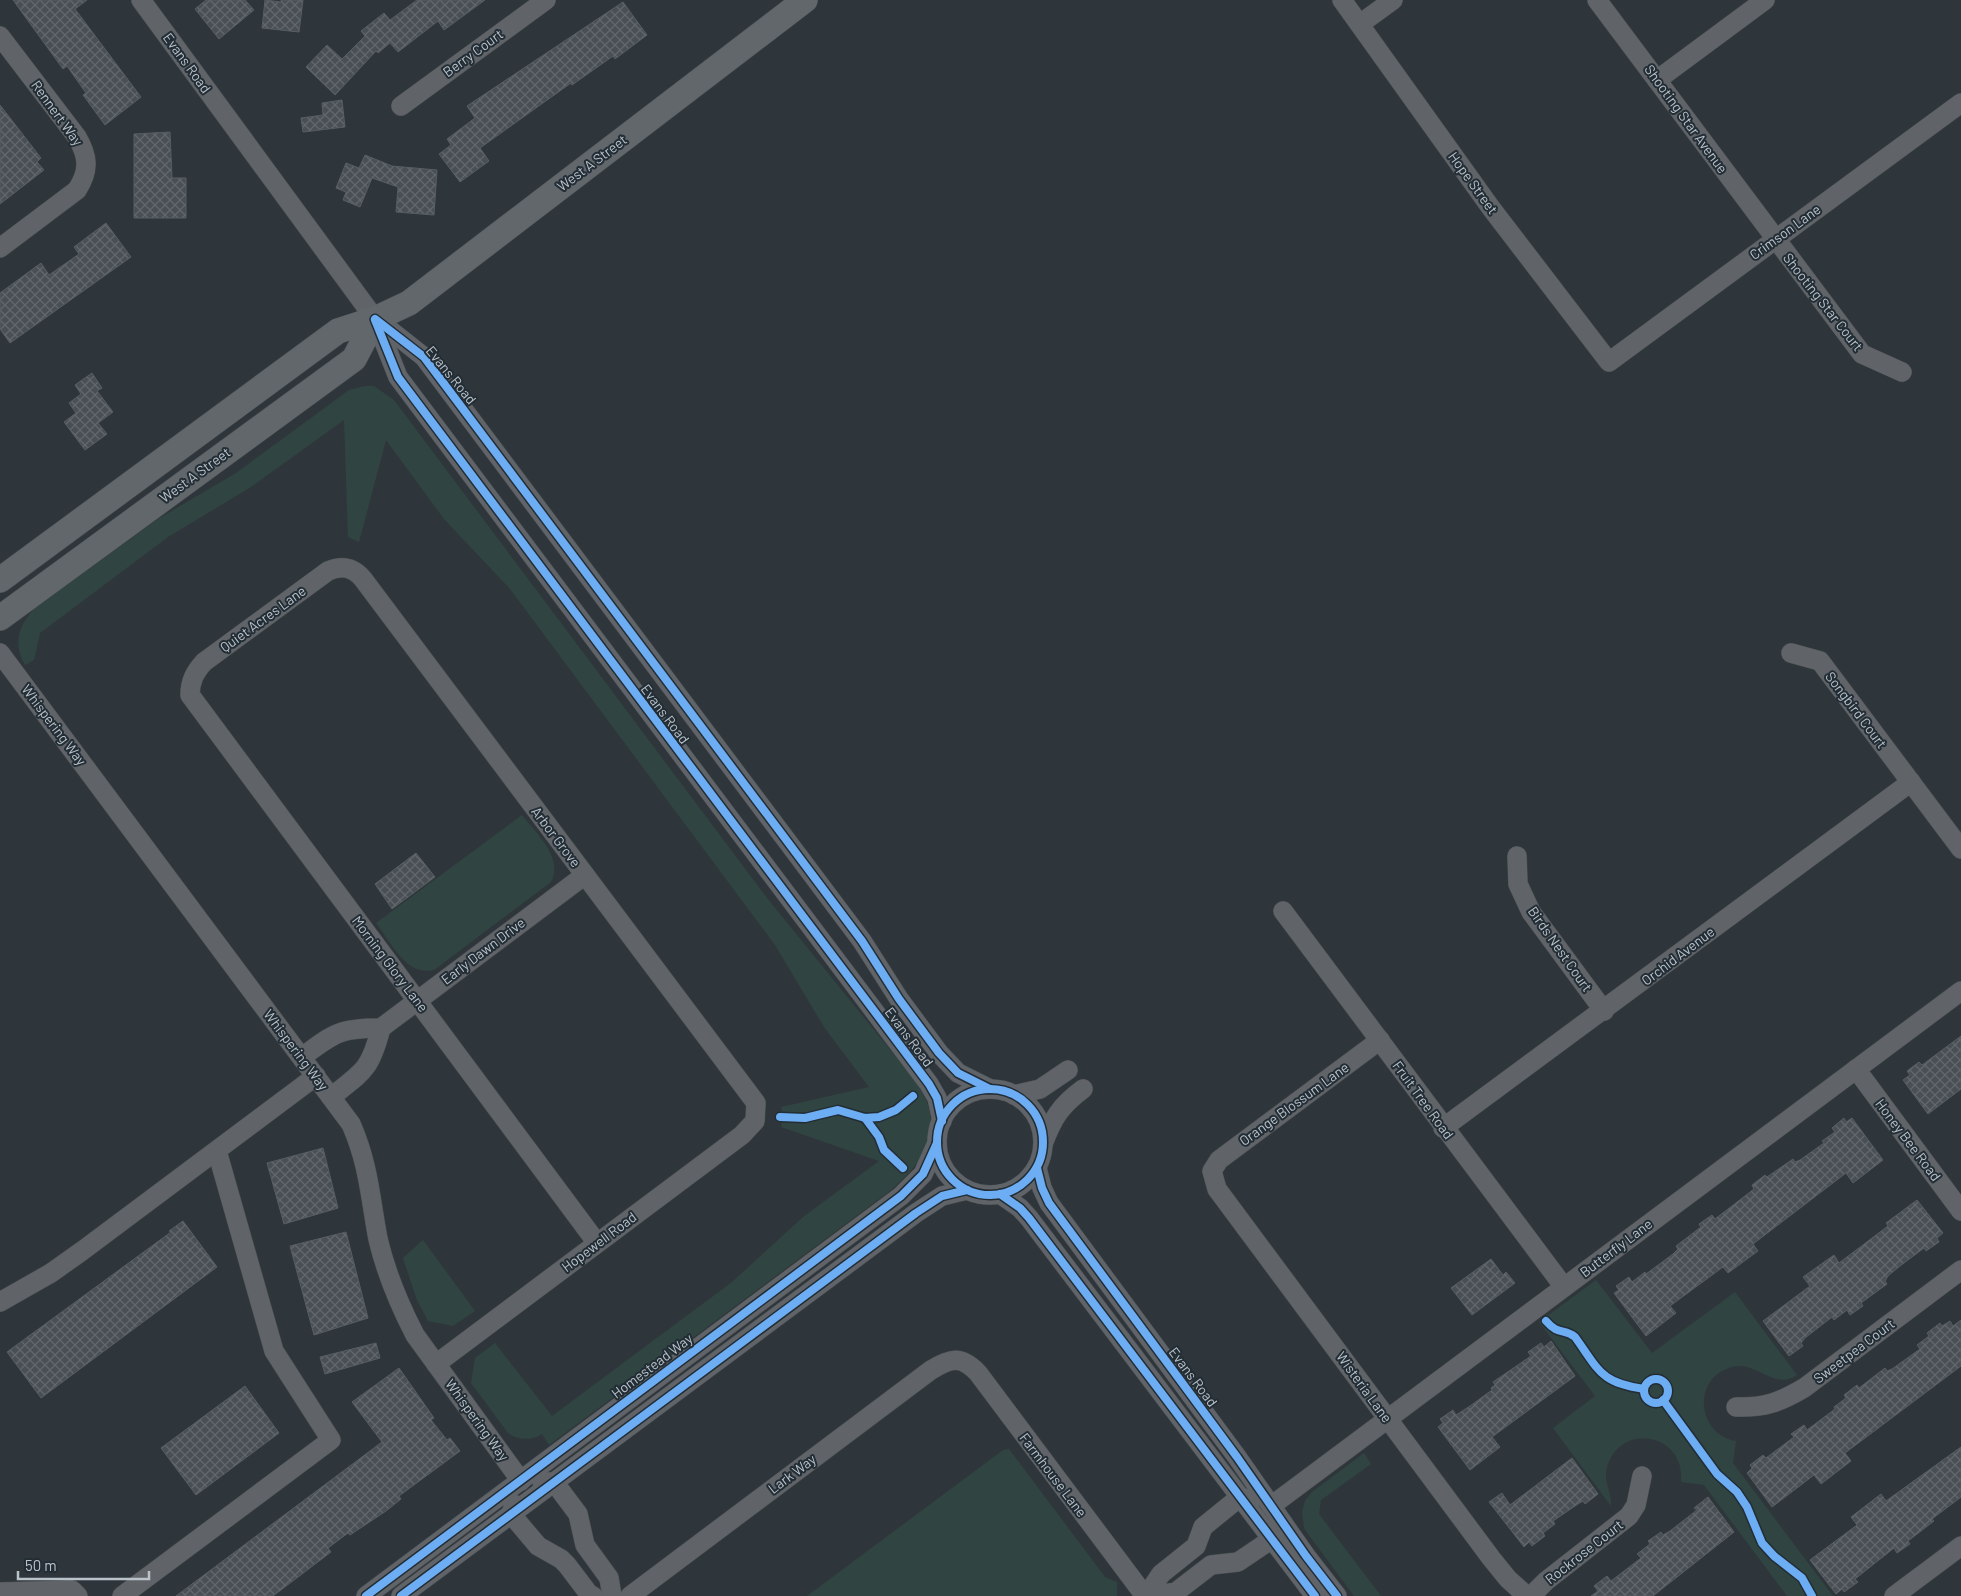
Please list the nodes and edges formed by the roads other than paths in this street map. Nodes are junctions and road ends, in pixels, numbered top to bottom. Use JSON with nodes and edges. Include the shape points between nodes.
{"nodes":[{"id":1,"x":141,"y":0,"type":"edge"},
{"id":2,"x":546,"y":0,"type":"edge"},
{"id":3,"x":805,"y":0,"type":"edge"},
{"id":4,"x":1342,"y":0,"type":"edge"},
{"id":5,"x":1393,"y":0,"type":"edge"},
{"id":6,"x":1597,"y":0,"type":"edge"},
{"id":7,"x":1765,"y":0,"type":"edge"},
{"id":8,"x":1360,"y":24,"type":"junction"},
{"id":9,"x":0,"y":36,"type":"edge"},
{"id":10,"x":1657,"y":80,"type":"junction"},
{"id":11,"x":1961,"y":103,"type":"edge"},
{"id":12,"x":400,"y":106,"type":"dead end"},
{"id":13,"x":1775,"y":240,"type":"junction"},
{"id":14,"x":0,"y":248,"type":"edge"},
{"id":15,"x":375,"y":319,"type":"junction"},
{"id":16,"x":1609,"y":362,"type":"joint"},
{"id":17,"x":1902,"y":372,"type":"dead end"},
{"id":18,"x":344,"y":567,"type":"joint"},
{"id":19,"x":0,"y":580,"type":"edge"},
{"id":20,"x":0,"y":618,"type":"edge"},
{"id":21,"x":0,"y":653,"type":"edge"},
{"id":22,"x":1791,"y":653,"type":"dead end"},
{"id":23,"x":191,"y":682,"type":"joint"},
{"id":24,"x":706,"y":735,"type":"junction"},
{"id":25,"x":680,"y":755,"type":"junction"},
{"id":26,"x":1911,"y":782,"type":"junction"},
{"id":27,"x":1961,"y":849,"type":"edge"},
{"id":28,"x":1518,"y":856,"type":"dead end"},
{"id":29,"x":585,"y":875,"type":"junction"},
{"id":30,"x":1283,"y":911,"type":"dead end"},
{"id":31,"x":1961,"y":991,"type":"edge"},
{"id":32,"x":417,"y":1000,"type":"junction"},
{"id":33,"x":1604,"y":1011,"type":"junction"},
{"id":34,"x":381,"y":1028,"type":"junction"},
{"id":35,"x":1380,"y":1040,"type":"junction"},
{"id":36,"x":302,"y":1057,"type":"junction"},
{"id":37,"x":1068,"y":1070,"type":"dead end"},
{"id":38,"x":1856,"y":1070,"type":"junction"},
{"id":39,"x":316,"y":1076,"type":"junction"},
{"id":40,"x":1083,"y":1089,"type":"dead end"},
{"id":41,"x":990,"y":1090,"type":"junction"},
{"id":42,"x":1014,"y":1095,"type":"junction"},
{"id":43,"x":331,"y":1097,"type":"junction"},
{"id":44,"x":757,"y":1116,"type":"joint"},
{"id":45,"x":942,"y":1121,"type":"junction"},
{"id":46,"x":1443,"y":1128,"type":"junction"},
{"id":47,"x":937,"y":1143,"type":"junction"},
{"id":48,"x":1043,"y":1144,"type":"junction"},
{"id":49,"x":216,"y":1151,"type":"junction"},
{"id":50,"x":1036,"y":1168,"type":"junction"},
{"id":51,"x":1212,"y":1171,"type":"joint"},
{"id":52,"x":967,"y":1190,"type":"junction"},
{"id":53,"x":1000,"y":1194,"type":"junction"},
{"id":54,"x":1961,"y":1211,"type":"edge"},
{"id":55,"x":597,"y":1243,"type":"junction"},
{"id":56,"x":1961,"y":1270,"type":"edge"},
{"id":57,"x":1564,"y":1287,"type":"junction"},
{"id":58,"x":0,"y":1302,"type":"edge"},
{"id":59,"x":958,"y":1360,"type":"joint"},
{"id":60,"x":436,"y":1364,"type":"junction"},
{"id":61,"x":1736,"y":1407,"type":"dead end"},
{"id":62,"x":1387,"y":1418,"type":"junction"},
{"id":63,"x":1642,"y":1476,"type":"dead end"},
{"id":64,"x":521,"y":1481,"type":"junction"},
{"id":65,"x":554,"y":1482,"type":"junction"},
{"id":66,"x":1240,"y":1497,"type":"junction"},
{"id":67,"x":1271,"y":1506,"type":"junction"},
{"id":68,"x":511,"y":1514,"type":"junction"},
{"id":69,"x":1272,"y":1539,"type":"junction"},
{"id":70,"x":583,"y":1540,"type":"junction"},
{"id":71,"x":1196,"y":1546,"type":"junction"},
{"id":72,"x":1961,"y":1546,"type":"edge"},
{"id":73,"x":560,"y":1558,"type":"junction"},
{"id":74,"x":1211,"y":1565,"type":"junction"},
{"id":75,"x":0,"y":1592,"type":"edge"},
{"id":76,"x":78,"y":1596,"type":"edge"},
{"id":77,"x":122,"y":1596,"type":"edge"},
{"id":78,"x":366,"y":1596,"type":"edge"},
{"id":79,"x":401,"y":1596,"type":"edge"},
{"id":80,"x":593,"y":1596,"type":"edge"},
{"id":81,"x":612,"y":1596,"type":"edge"},
{"id":82,"x":630,"y":1596,"type":"edge"},
{"id":83,"x":1146,"y":1596,"type":"edge"},
{"id":84,"x":1151,"y":1596,"type":"edge"},
{"id":85,"x":1315,"y":1596,"type":"edge"},
{"id":86,"x":1338,"y":1596,"type":"edge"},
{"id":87,"x":1527,"y":1596,"type":"edge"},
{"id":88,"x":1531,"y":1596,"type":"edge"},
{"id":89,"x":1894,"y":1596,"type":"edge"}],
"edges":[{"from":1,"to":15,"type":"street","name":"Evans Road"},
{"from":2,"to":12,"type":"street","name":"Berry Court"},
{"from":3,"to":15,"type":"main road","name":"West A Street","via":[[409,303]]},
{"from":4,"to":8,"type":"street","name":"Hope Street"},
{"from":5,"to":8,"type":"street"},
{"from":6,"to":10,"type":"street","name":"Shooting Star Avenue"},
{"from":7,"to":10,"type":"street"},
{"from":8,"to":16,"type":"street","name":"Hope Street","via":[[1491,208]]},
{"from":9,"to":14,"type":"street","name":"Rennert Way","via":[[76,137],[86,154],[87,164],[84,180],[77,190]]},
{"from":10,"to":13,"type":"street","name":"Shooting Star Avenue"},
{"from":11,"to":13,"type":"street","name":"Crimson Lane"},
{"from":13,"to":16,"type":"street","name":"Crimson Lane"},
{"from":13,"to":17,"type":"street","name":"Shooting Star Court","via":[[1862,354]]},
{"from":15,"to":19,"type":"main road","name":"West A Street","via":[[338,331]]},
{"from":15,"to":20,"type":"main road","name":"West A Street","via":[[354,359]]},
{"from":15,"to":24,"type":"street","name":"Evans Road","via":[[424,357]]},
{"from":15,"to":25,"type":"street","name":"Evans Road","via":[[398,376]]},
{"from":18,"to":23,"type":"street","name":"Quiet Acres Lane","via":[[328,571],[204,662]]},
{"from":18,"to":29,"type":"street","name":"Arbor Grove","via":[[357,572],[363,579]]},
{"from":21,"to":36,"type":"street","name":"Whispering Way"},
{"from":22,"to":26,"type":"street","name":"Songbird Court","via":[[1820,660]]},
{"from":23,"to":32,"type":"street","name":"Morning Glory Lane","via":[[193,700]]},
{"from":24,"to":25,"type":"street"},
{"from":24,"to":41,"type":"street","name":"Evans Road","via":[[862,942],[939,1053],[958,1073]]},
{"from":25,"to":45,"type":"street","name":"Evans Road","via":[[929,1084],[937,1098]]},
{"from":26,"to":27,"type":"street","name":"Songbird Court"},
{"from":26,"to":33,"type":"street","name":"Orchid Avenue"},
{"from":28,"to":33,"type":"street","name":"Birds Nest Court","via":[[1518,884],[1531,912]]},
{"from":29,"to":32,"type":"street","name":"Early Dawn Drive"},
{"from":29,"to":44,"type":"street","name":"Arbor Grove","via":[[756,1103]]},
{"from":30,"to":35,"type":"street","name":"Fruit Tree Road"},
{"from":31,"to":38,"type":"street","name":"Butterfly Lane"},
{"from":32,"to":34,"type":"street","name":"Early Dawn Drive"},
{"from":32,"to":55,"type":"street","name":"Morning Glory Lane"},
{"from":33,"to":46,"type":"street","name":"Orchid Avenue"},
{"from":34,"to":36,"type":"street","via":[[336,1032]]},
{"from":34,"to":43,"type":"street","via":[[376,1050],[365,1070]]},
{"from":35,"to":46,"type":"street","name":"Fruit Tree Road"},
{"from":35,"to":51,"type":"street","name":"Orange Blossum Lane","via":[[1219,1160]]},
{"from":36,"to":39,"type":"street","name":"Whispering Way"},
{"from":37,"to":42,"type":"street","via":[[1040,1089]]},
{"from":38,"to":54,"type":"street","name":"Honey Bee Road"},
{"from":38,"to":57,"type":"street","name":"Butterfly Lane"},
{"from":39,"to":43,"type":"street","name":"Whispering Way"},
{"from":39,"to":49,"type":"street"},
{"from":40,"to":48,"type":"street","via":[[1062,1105]]},
{"from":41,"to":42,"type":"street"},
{"from":41,"to":45,"type":"street","via":[[967,1095],[948,1110]]},
{"from":42,"to":48,"type":"street","via":[[1039,1121]]},
{"from":43,"to":60,"type":"street","name":"Whispering Way","via":[[351,1124],[367,1166],[387,1273],[415,1335]]},
{"from":44,"to":55,"type":"street","name":"Hopewell Road","via":[[750,1127],[730,1144]]},
{"from":45,"to":47,"type":"street"},
{"from":46,"to":57,"type":"street","name":"Fruit Tree Road"},
{"from":47,"to":52,"type":"street","via":[[949,1175]]},
{"from":47,"to":64,"type":"street","name":"Homestead Way","via":[[923,1174],[901,1196]]},
{"from":48,"to":50,"type":"street"},
{"from":49,"to":58,"type":"street","via":[[51,1273]]},
{"from":49,"to":77,"type":"street","via":[[274,1351],[331,1440]]},
{"from":50,"to":53,"type":"street","via":[[1022,1185]]},
{"from":50,"to":67,"type":"street","name":"Evans Road","via":[[1049,1203]]},
{"from":51,"to":62,"type":"street","name":"Wisteria Lane","via":[[1217,1189]]},
{"from":52,"to":53,"type":"street","via":[[978,1194]]},
{"from":52,"to":65,"type":"street","via":[[942,1196],[916,1213]]},
{"from":53,"to":66,"type":"street","via":[[1029,1218]]},
{"from":55,"to":60,"type":"street","name":"Hopewell Road"},
{"from":56,"to":61,"type":"street","name":"Sweetpea Court","via":[[1804,1388],[1759,1408]]},
{"from":57,"to":62,"type":"street","name":"Butterfly Lane"},
{"from":59,"to":82,"type":"street","name":"Lark Way","via":[[931,1370]]},
{"from":59,"to":83,"type":"street","name":"Farmhouse Lane","via":[[978,1373]]},
{"from":60,"to":64,"type":"street","name":"Whispering Way"},
{"from":62,"to":67,"type":"street","name":"Butterfly Lane"},
{"from":62,"to":87,"type":"street","name":"Wisteria Lane","via":[[1491,1558]]},
{"from":63,"to":88,"type":"street","name":"Rockrose Court","via":[[1636,1505],[1628,1516]]},
{"from":64,"to":65,"type":"street"},
{"from":64,"to":68,"type":"street"},
{"from":64,"to":78,"type":"street","name":"Homestead Way"},
{"from":65,"to":68,"type":"street"},
{"from":65,"to":70,"type":"street","via":[[581,1520]]},
{"from":66,"to":67,"type":"street"},
{"from":66,"to":69,"type":"street"},
{"from":66,"to":71,"type":"street","via":[[1203,1527]]},
{"from":67,"to":69,"type":"street"},
{"from":67,"to":86,"type":"street","name":"Evans Road"},
{"from":68,"to":73,"type":"street","via":[[538,1546]]},
{"from":68,"to":79,"type":"street"},
{"from":69,"to":74,"type":"street","via":[[1238,1562]]},
{"from":69,"to":85,"type":"street"},
{"from":70,"to":73,"type":"street"},
{"from":70,"to":81,"type":"street","via":[[609,1578]]},
{"from":71,"to":74,"type":"street"},
{"from":71,"to":83,"type":"street","via":[[1161,1574]]},
{"from":72,"to":89,"type":"street"},
{"from":73,"to":80,"type":"street"},
{"from":74,"to":84,"type":"street","via":[[1176,1592]]},
{"from":75,"to":76,"type":"street","via":[[72,1590]]}]}
